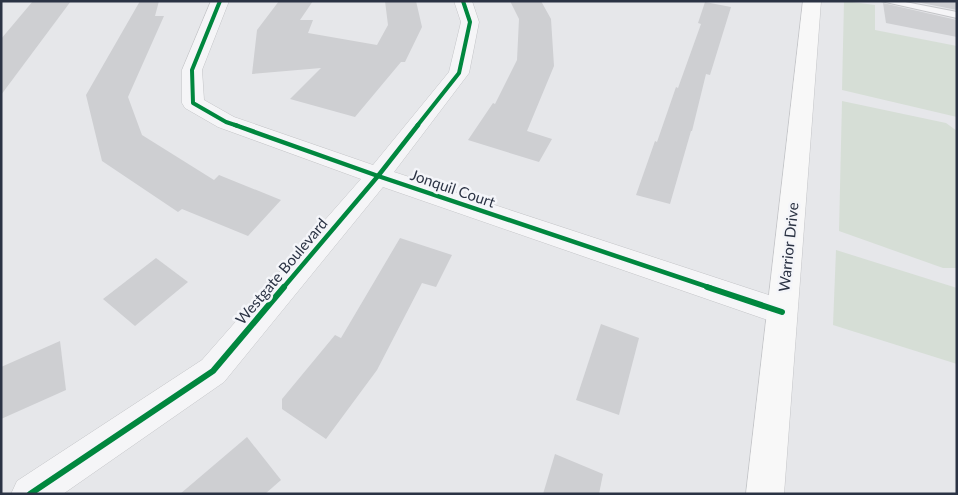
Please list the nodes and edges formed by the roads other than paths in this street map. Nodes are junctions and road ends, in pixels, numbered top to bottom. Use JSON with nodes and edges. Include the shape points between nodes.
{"nodes":[{"id":1,"x":220,"y":1,"type":"edge"},
{"id":2,"x":463,"y":1,"type":"edge"},
{"id":3,"x":812,"y":1,"type":"edge"},
{"id":4,"x":885,"y":1,"type":"edge"},
{"id":5,"x":957,"y":15,"type":"edge"},
{"id":6,"x":378,"y":176,"type":"junction"},
{"id":7,"x":782,"y":312,"type":"junction"},
{"id":8,"x":30,"y":494,"type":"edge"},
{"id":9,"x":765,"y":494,"type":"edge"}],
"edges":[{"from":1,"to":6,"type":"street","name":"Jonquil Court","via":[[192,70],[193,103],[226,122]]},
{"from":2,"to":6,"type":"street","name":"Westgate Boulevard","via":[[470,22],[459,73]]},
{"from":3,"to":7,"type":"street","name":"Warrior Drive"},
{"from":4,"to":5,"type":"lane"},
{"from":6,"to":7,"type":"street","name":"Jonquil Court"},
{"from":6,"to":8,"type":"street","name":"Westgate Boulevard","via":[[213,372]]},
{"from":7,"to":9,"type":"street","name":"Warrior Drive"}]}
